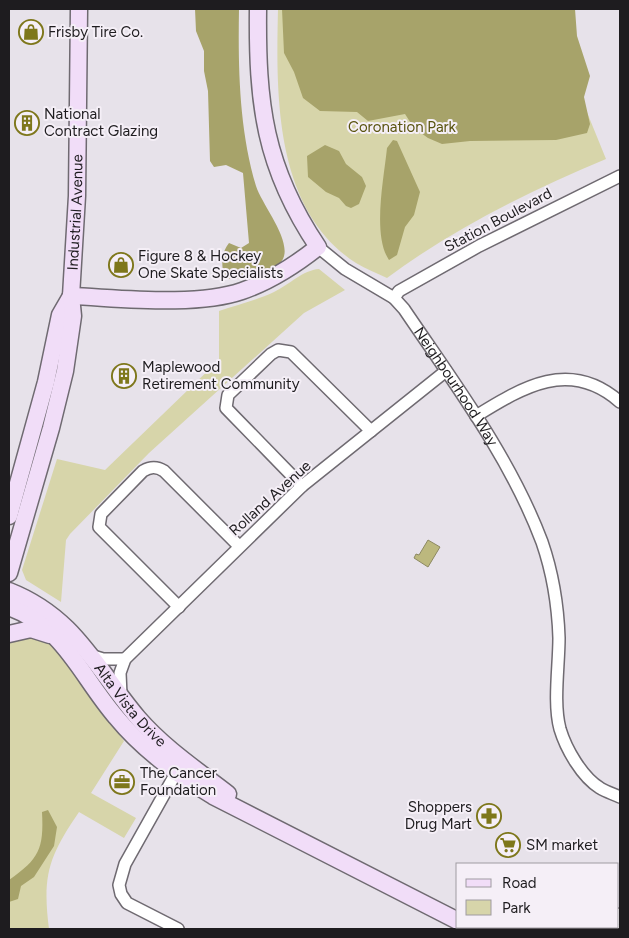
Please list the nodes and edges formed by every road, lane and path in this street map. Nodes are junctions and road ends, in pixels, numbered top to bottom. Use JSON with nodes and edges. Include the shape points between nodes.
{"nodes":[{"id":1,"x":80,"y":9,"type":"edge"},
{"id":2,"x":258,"y":9,"type":"edge"},
{"id":3,"x":620,"y":176,"type":"edge"},
{"id":4,"x":318,"y":247,"type":"junction"},
{"id":5,"x":70,"y":296,"type":"junction"},
{"id":6,"x":394,"y":298,"type":"junction"},
{"id":7,"x":446,"y":371,"type":"junction"},
{"id":8,"x":620,"y":402,"type":"edge"},
{"id":9,"x":476,"y":416,"type":"junction"},
{"id":10,"x":371,"y":431,"type":"junction"},
{"id":11,"x":302,"y":486,"type":"junction"},
{"id":12,"x":9,"y":516,"type":"edge"},
{"id":13,"x":239,"y":546,"type":"junction"},
{"id":14,"x":9,"y":573,"type":"edge"},
{"id":15,"x":9,"y":592,"type":"edge"},
{"id":16,"x":9,"y":607,"type":"edge"},
{"id":17,"x":179,"y":607,"type":"junction"},
{"id":18,"x":9,"y":634,"type":"edge"},
{"id":19,"x":57,"y":637,"type":"junction"},
{"id":20,"x":90,"y":655,"type":"junction"},
{"id":21,"x":125,"y":659,"type":"junction"},
{"id":22,"x":121,"y":695,"type":"junction"},
{"id":23,"x":176,"y":773,"type":"junction"},
{"id":24,"x":620,"y":797,"type":"edge"},
{"id":25,"x":258,"y":817,"type":"junction"},
{"id":26,"x":456,"y":920,"type":"edge"},
{"id":27,"x":178,"y":929,"type":"edge"}],
"edges":[{"from":1,"to":5,"type":"street","name":"Industrial Avenue","via":[[77,196]]},
{"from":2,"to":4,"type":"street","via":[[261,93],[271,153],[287,196]]},
{"from":3,"to":6,"type":"street","name":"Station Boulevard","via":[[478,246],[402,290]]},
{"from":4,"to":5,"type":"street","via":[[277,276],[216,297]]},
{"from":4,"to":6,"type":"street","name":"Neighbourhood Way","via":[[344,269]]},
{"from":5,"to":12,"type":"street","name":"Industrial Avenue","via":[[60,315],[46,382]]},
{"from":5,"to":14,"type":"street","name":"Industrial Avenue","via":[[73,316],[65,371]]},
{"from":6,"to":7,"type":"street","name":"Neighbourhood Way"},
{"from":7,"to":9,"type":"street","name":"Neighbourhood Way"},
{"from":7,"to":10,"type":"street","name":"Rolland Avenue"},
{"from":8,"to":9,"type":"street","via":[[589,384],[575,380],[546,380],[514,393]]},
{"from":9,"to":24,"type":"street","name":"Neighbourhood Way","via":[[522,495],[542,544],[553,584],[559,636],[560,729],[582,770],[599,788]]},
{"from":10,"to":11,"type":"street","name":"Rolland Avenue"},
{"from":10,"to":11,"type":"street","via":[[291,352],[278,350],[271,354],[228,395],[226,408]]},
{"from":11,"to":13,"type":"street","name":"Rolland Avenue"},
{"from":13,"to":17,"type":"street","name":"Rolland Avenue"},
{"from":13,"to":17,"type":"street","via":[[164,471],[149,468],[100,514],[99,527]]},
{"from":15,"to":20,"type":"street","name":"Alta Vista Drive","via":[[52,613]]},
{"from":16,"to":19,"type":"street","name":"Alta Vista Drive","via":[[34,619]]},
{"from":17,"to":21,"type":"street","name":"Rolland Avenue"},
{"from":18,"to":19,"type":"street","via":[[31,630]]},
{"from":19,"to":23,"type":"street","name":"Alta Vista Drive","via":[[115,716]]},
{"from":20,"to":21,"type":"street"},
{"from":20,"to":22,"type":"street","name":"Alta Vista Drive"},
{"from":21,"to":22,"type":"street","via":[[120,673]]},
{"from":22,"to":25,"type":"street","name":"Alta Vista Drive","via":[[156,736]]},
{"from":23,"to":25,"type":"street","name":"Alta Vista Drive","via":[[213,796]]},
{"from":23,"to":27,"type":"street","via":[[125,864],[118,885],[127,902]]},
{"from":25,"to":26,"type":"street","name":"Alta Vista Drive"}]}
